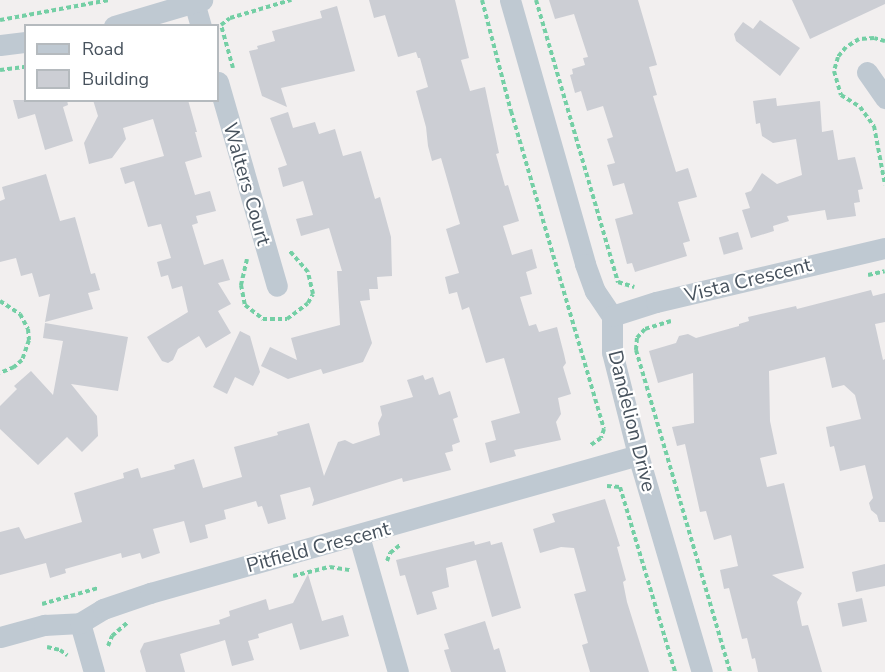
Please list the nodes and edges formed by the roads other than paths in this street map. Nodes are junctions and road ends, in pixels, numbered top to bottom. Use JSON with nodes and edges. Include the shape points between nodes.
{"nodes":[{"id":1,"x":510,"y":0,"type":"edge"},
{"id":2,"x":198,"y":1,"type":"edge"},
{"id":3,"x":121,"y":24,"type":"edge"},
{"id":4,"x":210,"y":24,"type":"edge"},
{"id":5,"x":24,"y":42,"type":"edge"},
{"id":6,"x":0,"y":45,"type":"edge"},
{"id":7,"x":867,"y":72,"type":"dead end"},
{"id":8,"x":219,"y":85,"type":"edge"},
{"id":9,"x":885,"y":98,"type":"edge"},
{"id":10,"x":885,"y":248,"type":"edge"},
{"id":11,"x":277,"y":286,"type":"dead end"},
{"id":12,"x":612,"y":316,"type":"junction"},
{"id":13,"x":638,"y":455,"type":"junction"},
{"id":14,"x":359,"y":536,"type":"junction"},
{"id":15,"x":80,"y":623,"type":"junction"},
{"id":16,"x":0,"y":637,"type":"edge"},
{"id":17,"x":94,"y":672,"type":"edge"},
{"id":18,"x":398,"y":672,"type":"edge"},
{"id":19,"x":702,"y":672,"type":"edge"}],
"edges":[{"from":1,"to":12,"type":"street","via":[[585,264],[595,291]]},
{"from":2,"to":3,"type":"street"},
{"from":2,"to":4,"type":"street"},
{"from":5,"to":6,"type":"street"},
{"from":7,"to":9,"type":"street"},
{"from":8,"to":11,"type":"street","name":"Walters Court"},
{"from":10,"to":12,"type":"street","name":"Vista Crescent"},
{"from":12,"to":13,"type":"street","name":"Dandelion Drive","via":[[612,352]]},
{"from":13,"to":14,"type":"street","name":"Pitfield Crescent"},
{"from":13,"to":19,"type":"street","name":"Dandelion Drive"},
{"from":14,"to":15,"type":"street","name":"Pitfield Crescent","via":[[150,593],[103,609]]},
{"from":14,"to":18,"type":"street"},
{"from":15,"to":16,"type":"street","name":"Pitfield Crescent","via":[[44,625]]},
{"from":15,"to":17,"type":"street"}]}
